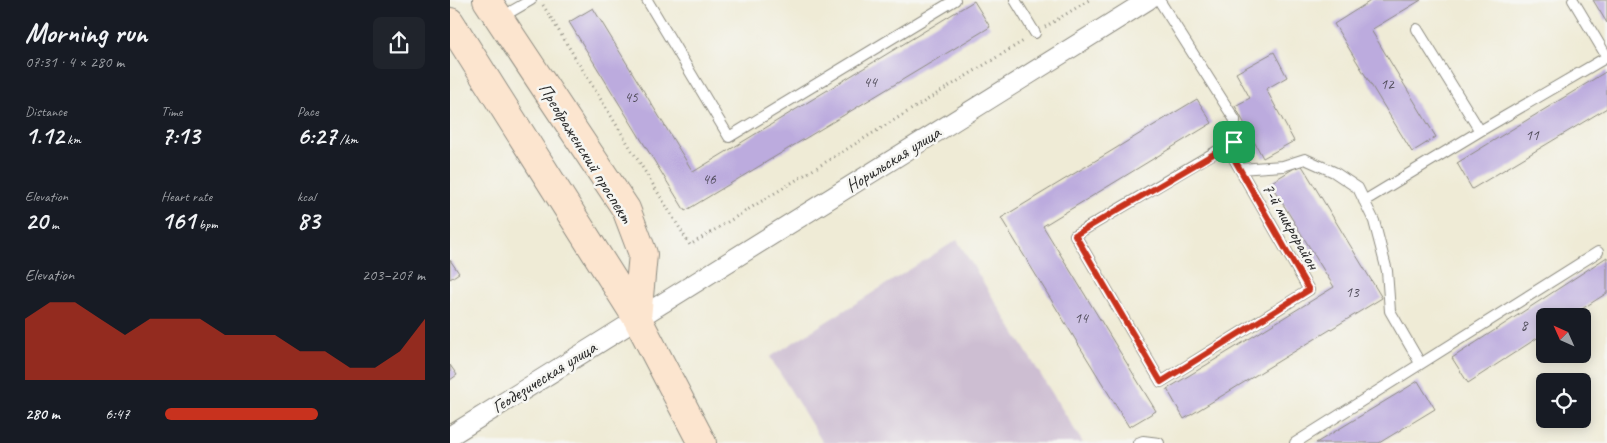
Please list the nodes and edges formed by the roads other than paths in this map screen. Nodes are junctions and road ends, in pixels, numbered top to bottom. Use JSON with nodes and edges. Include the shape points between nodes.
{"nodes":[{"id":1,"x":531,"y":0,"type":"edge"},
{"id":2,"x":647,"y":0,"type":"edge"},
{"id":3,"x":955,"y":0,"type":"edge"},
{"id":4,"x":1015,"y":0,"type":"edge"},
{"id":5,"x":1148,"y":0,"type":"edge"},
{"id":6,"x":1159,"y":0,"type":"edge"},
{"id":7,"x":1573,"y":0,"type":"edge"},
{"id":8,"x":493,"y":9,"type":"edge"},
{"id":9,"x":450,"y":22,"type":"edge"},
{"id":10,"x":1417,"y":29,"type":"dead end"},
{"id":11,"x":1035,"y":33,"type":"road end"},
{"id":12,"x":1480,"y":131,"type":"junction"},
{"id":13,"x":1234,"y":142,"type":"junction"},
{"id":14,"x":1240,"y":169,"type":"junction"},
{"id":15,"x":1364,"y":201,"type":"junction"},
{"id":16,"x":1598,"y":252,"type":"dead end"},
{"id":17,"x":637,"y":318,"type":"junction"},
{"id":18,"x":1420,"y":363,"type":"junction"},
{"id":19,"x":450,"y":436,"type":"edge"},
{"id":20,"x":702,"y":443,"type":"edge"},
{"id":21,"x":1138,"y":443,"type":"edge"},
{"id":22,"x":1159,"y":443,"type":"edge"},
{"id":23,"x":1295,"y":443,"type":"edge"}],
"edges":[{"from":1,"to":8,"type":"lane"},
{"from":2,"to":3,"type":"lane","via":[[729,137]]},
{"from":4,"to":11,"type":"lane"},
{"from":5,"to":17,"type":"street","name":"Норильская улица"},
{"from":6,"to":13,"type":"lane","name":"7-й микрорайон","via":[[1235,120]]},
{"from":7,"to":12,"type":"lane","via":[[1607,57]]},
{"from":8,"to":17,"type":"street","name":"Преображенский проспект","via":[[626,209],[644,254]]},
{"from":9,"to":17,"type":"street"},
{"from":10,"to":12,"type":"lane"},
{"from":12,"to":15,"type":"lane"},
{"from":13,"to":14,"type":"lane","name":"7-й микрорайон","via":[[1233,157]]},
{"from":13,"to":14,"type":"lane","name":"7-й микрорайон","via":[[1075,235],[1161,382],[1309,290]]},
{"from":14,"to":15,"type":"lane","via":[[1283,166],[1305,159],[1334,172],[1358,188]]},
{"from":15,"to":18,"type":"lane","via":[[1374,221],[1387,271],[1390,311]]},
{"from":16,"to":18,"type":"lane"},
{"from":17,"to":19,"type":"street","name":"Геодезическая улица"},
{"from":17,"to":20,"type":"street"},
{"from":18,"to":23,"type":"lane"},
{"from":21,"to":22,"type":"lane"}]}
